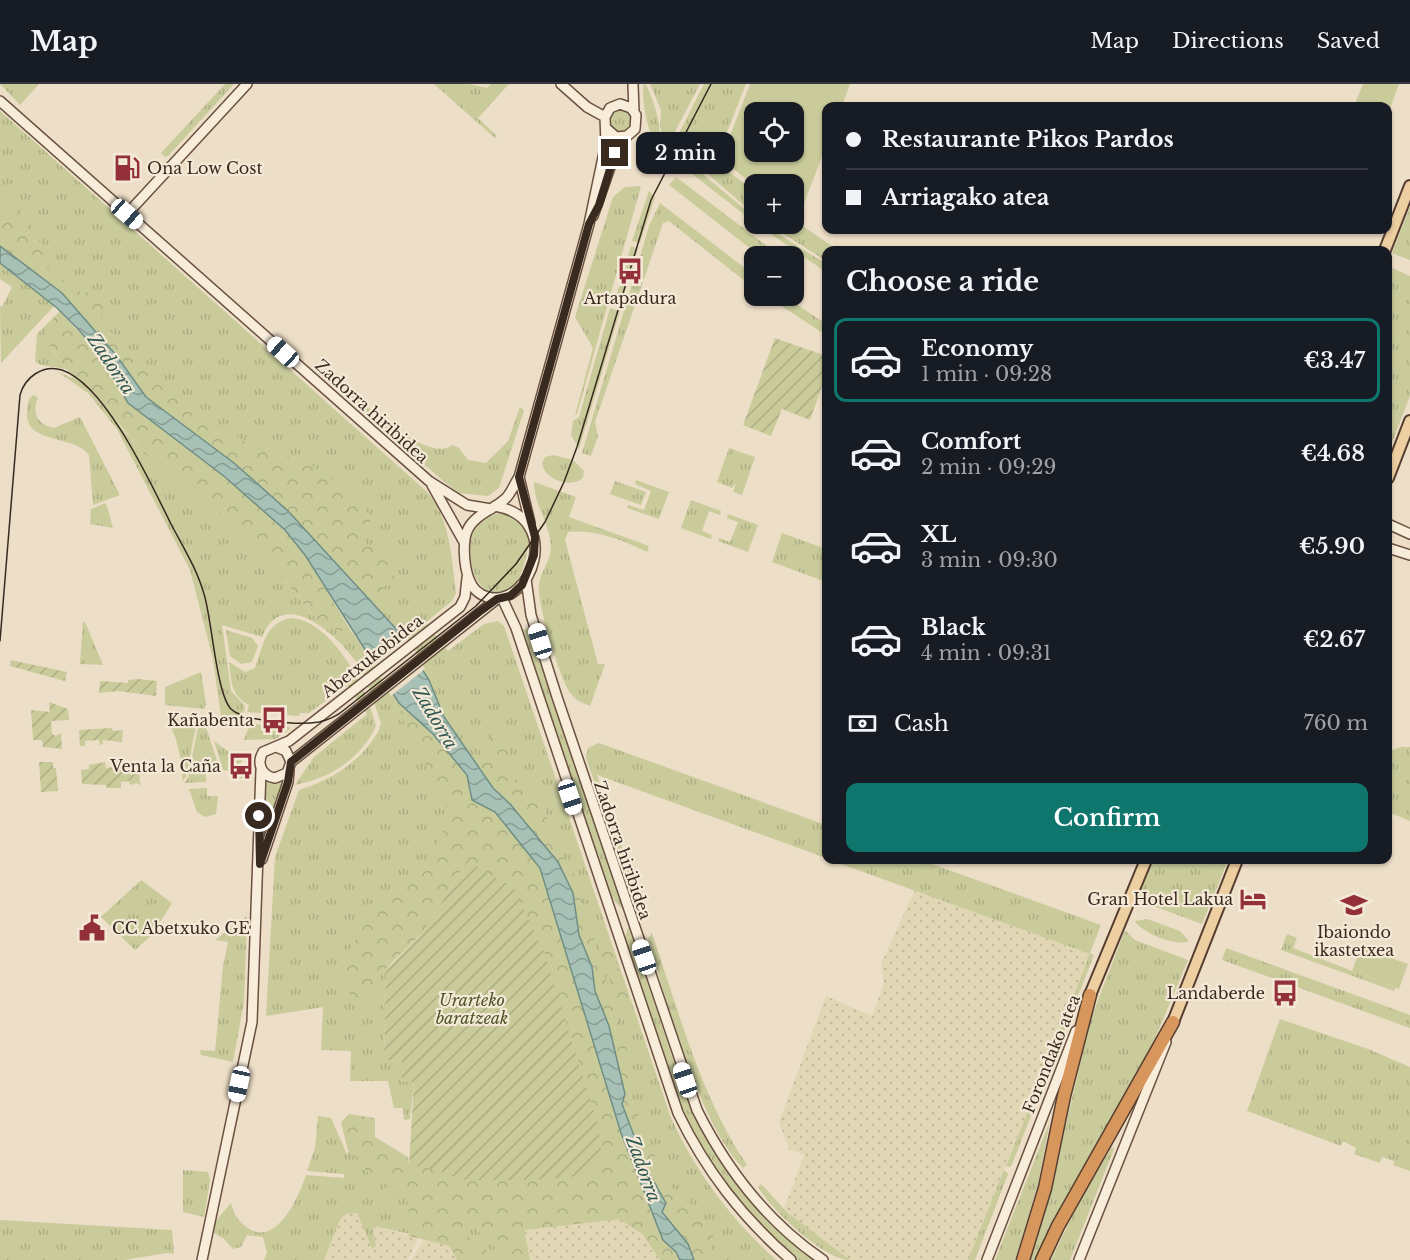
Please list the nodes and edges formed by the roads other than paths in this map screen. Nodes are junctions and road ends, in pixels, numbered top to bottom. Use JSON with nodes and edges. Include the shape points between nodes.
{"nodes":[{"id":1,"x":247,"y":84,"type":"edge"},
{"id":2,"x":561,"y":84,"type":"edge"},
{"id":3,"x":633,"y":84,"type":"edge"},
{"id":4,"x":0,"y":101,"type":"edge"},
{"id":5,"x":634,"y":111,"type":"junction"},
{"id":6,"x":605,"y":117,"type":"junction"},
{"id":7,"x":606,"y":128,"type":"junction"},
{"id":8,"x":627,"y":136,"type":"junction"},
{"id":9,"x":1410,"y":186,"type":"edge"},
{"id":10,"x":127,"y":214,"type":"junction"},
{"id":11,"x":589,"y":224,"type":"junction"},
{"id":12,"x":1392,"y":230,"type":"edge"},
{"id":13,"x":1410,"y":421,"type":"edge"},
{"id":14,"x":1392,"y":468,"type":"edge"},
{"id":15,"x":519,"y":477,"type":"junction"},
{"id":16,"x":429,"y":481,"type":"junction"},
{"id":17,"x":493,"y":508,"type":"junction"},
{"id":18,"x":530,"y":526,"type":"junction"},
{"id":19,"x":1392,"y":526,"type":"edge"},
{"id":20,"x":1410,"y":534,"type":"edge"},
{"id":21,"x":464,"y":542,"type":"junction"},
{"id":22,"x":1392,"y":549,"type":"edge"},
{"id":23,"x":1410,"y":555,"type":"edge"},
{"id":24,"x":468,"y":576,"type":"junction"},
{"id":25,"x":526,"y":579,"type":"junction"},
{"id":26,"x":500,"y":599,"type":"junction"},
{"id":27,"x":276,"y":747,"type":"junction"},
{"id":28,"x":290,"y":766,"type":"junction"},
{"id":29,"x":261,"y":770,"type":"junction"},
{"id":30,"x":260,"y":864,"type":"junction"},
{"id":31,"x":1144,"y":864,"type":"edge"},
{"id":32,"x":1235,"y":864,"type":"edge"},
{"id":33,"x":1090,"y":995,"type":"junction"},
{"id":34,"x":1173,"y":1022,"type":"junction"},
{"id":35,"x":201,"y":1260,"type":"edge"},
{"id":36,"x":791,"y":1260,"type":"edge"},
{"id":37,"x":823,"y":1260,"type":"edge"},
{"id":38,"x":987,"y":1260,"type":"edge"},
{"id":39,"x":1023,"y":1260,"type":"edge"},
{"id":40,"x":1042,"y":1260,"type":"edge"},
{"id":41,"x":1079,"y":1260,"type":"edge"}],
"edges":[{"from":1,"to":10,"type":"main road"},
{"from":2,"to":6,"type":"main road"},
{"from":3,"to":5,"type":"main road"},
{"from":4,"to":10,"type":"main road","name":"Zadorra hiribidea"},
{"from":5,"to":6,"type":"main road","via":[[626,105],[615,105]]},
{"from":5,"to":8,"type":"main road","via":[[637,125]]},
{"from":6,"to":7,"type":"main road"},
{"from":7,"to":8,"type":"main road","via":[[616,137]]},
{"from":7,"to":11,"type":"main road","via":[[602,168]]},
{"from":8,"to":11,"type":"main road","via":[[615,153]]},
{"from":9,"to":12,"type":"main road"},
{"from":10,"to":16,"type":"main road","name":"Zadorra hiribidea"},
{"from":11,"to":15,"type":"main road"},
{"from":13,"to":14,"type":"main road"},
{"from":15,"to":17,"type":"main road","via":[[507,497]]},
{"from":15,"to":18,"type":"main road"},
{"from":16,"to":17,"type":"main road","name":"Zadorra hiribidea","via":[[467,505]]},
{"from":16,"to":21,"type":"main road","name":"Zadorra hiribidea"},
{"from":17,"to":18,"type":"main road","name":"Zadorra hiribidea","via":[[510,509]]},
{"from":17,"to":21,"type":"main road","via":[[472,523]]},
{"from":18,"to":25,"type":"main road","name":"Zadorra hiribidea","via":[[536,543]]},
{"from":19,"to":20,"type":"main road"},
{"from":21,"to":24,"type":"main road","name":"Zadorra hiribidea"},
{"from":22,"to":23,"type":"main road"},
{"from":24,"to":26,"type":"main road","via":[[481,595]]},
{"from":24,"to":27,"type":"main road","name":"Abetxukobidea","via":[[463,602],[289,741]]},
{"from":25,"to":26,"type":"main road","via":[[516,592]]},
{"from":25,"to":37,"type":"main road","name":"Zadorra hiribidea","via":[[531,615],[556,697],[697,1110],[725,1161],[756,1202]]},
{"from":26,"to":28,"type":"main road","name":"Abetxukobidea","via":[[353,711]]},
{"from":26,"to":36,"type":"main road","name":"Zadorra hiribidea","via":[[516,628],[678,1113],[720,1186],[743,1215]]},
{"from":27,"to":28,"type":"main road","via":[[286,751]]},
{"from":27,"to":29,"type":"main road","via":[[263,752]]},
{"from":28,"to":29,"type":"main road","via":[[275,778]]},
{"from":28,"to":30,"type":"main road"},
{"from":29,"to":30,"type":"main road"},
{"from":30,"to":35,"type":"main road","via":[[252,1022]]},
{"from":31,"to":33,"type":"main road","name":"Forondako atea"},
{"from":32,"to":34,"type":"main road"},
{"from":33,"to":38,"type":"main road","name":"Forondako atea"},
{"from":33,"to":39,"type":"highway","via":[[1045,1188]]},
{"from":34,"to":40,"type":"highway"},
{"from":34,"to":41,"type":"main road"}]}
